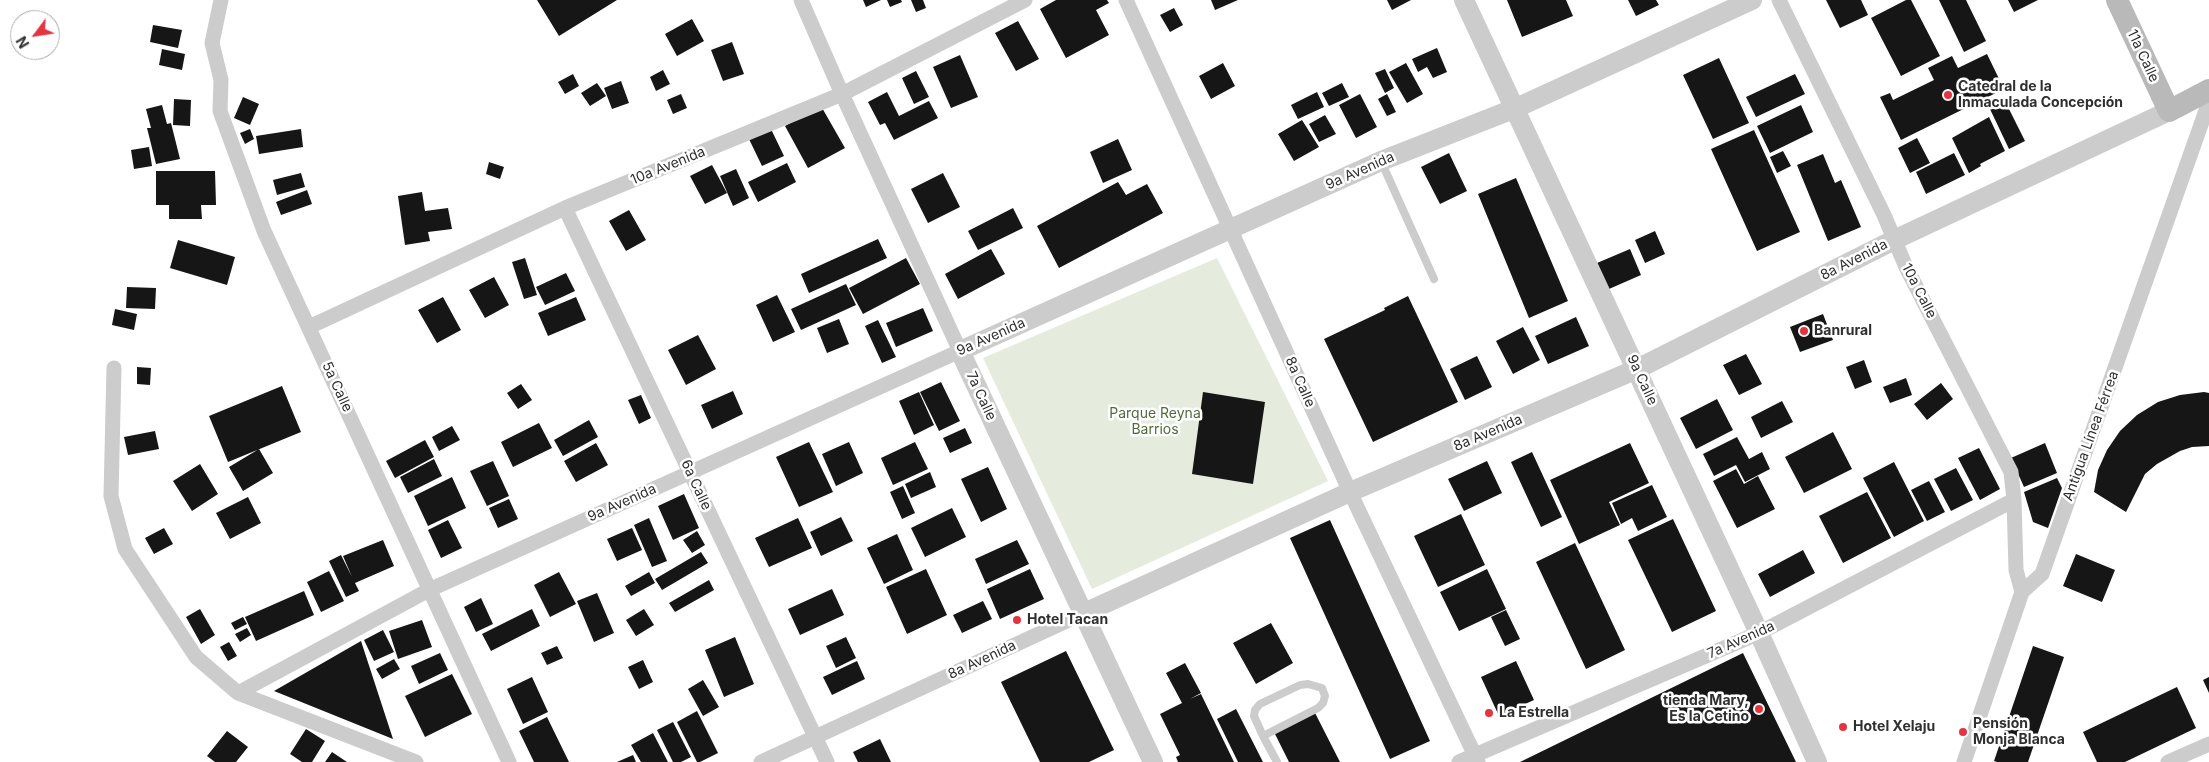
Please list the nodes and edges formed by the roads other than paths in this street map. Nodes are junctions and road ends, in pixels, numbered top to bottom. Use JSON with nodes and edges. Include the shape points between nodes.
{"nodes":[{"id":1,"x":221,"y":0,"type":"edge"},
{"id":2,"x":801,"y":0,"type":"edge"},
{"id":3,"x":1025,"y":0,"type":"edge"},
{"id":4,"x":1126,"y":0,"type":"edge"},
{"id":5,"x":1464,"y":0,"type":"edge"},
{"id":6,"x":1752,"y":0,"type":"edge"},
{"id":7,"x":1779,"y":0,"type":"edge"},
{"id":8,"x":2117,"y":0,"type":"edge"},
{"id":9,"x":2209,"y":90,"type":"edge"},
{"id":10,"x":842,"y":94,"type":"junction"},
{"id":11,"x":2209,"y":102,"type":"edge"},
{"id":12,"x":1516,"y":108,"type":"junction"},
{"id":13,"x":2168,"y":111,"type":"junction"},
{"id":14,"x":1381,"y":161,"type":"junction"},
{"id":15,"x":565,"y":208,"type":"junction"},
{"id":16,"x":1231,"y":229,"type":"junction"},
{"id":17,"x":1894,"y":240,"type":"junction"},
{"id":18,"x":1434,"y":278,"type":"dead end"},
{"id":19,"x":309,"y":327,"type":"junction"},
{"id":20,"x":960,"y":351,"type":"junction"},
{"id":21,"x":114,"y":368,"type":"dead end"},
{"id":22,"x":1637,"y":369,"type":"junction"},
{"id":23,"x":690,"y":473,"type":"junction"},
{"id":24,"x":1350,"y":492,"type":"junction"},
{"id":25,"x":2014,"y":500,"type":"junction"},
{"id":26,"x":429,"y":590,"type":"junction"},
{"id":27,"x":2022,"y":592,"type":"junction"},
{"id":28,"x":1084,"y":613,"type":"junction"},
{"id":29,"x":1760,"y":633,"type":"junction"},
{"id":30,"x":238,"y":693,"type":"junction"},
{"id":31,"x":1263,"y":736,"type":"junction"},
{"id":32,"x":815,"y":737,"type":"junction"},
{"id":33,"x":2209,"y":744,"type":"edge"},
{"id":34,"x":1477,"y":758,"type":"edge"},
{"id":35,"x":416,"y":762,"type":"edge"},
{"id":36,"x":509,"y":762,"type":"edge"},
{"id":37,"x":761,"y":762,"type":"edge"},
{"id":38,"x":827,"y":762,"type":"edge"},
{"id":39,"x":1153,"y":762,"type":"edge"},
{"id":40,"x":1277,"y":762,"type":"edge"},
{"id":41,"x":1459,"y":762,"type":"edge"},
{"id":42,"x":1817,"y":762,"type":"edge"},
{"id":43,"x":1964,"y":762,"type":"edge"},
{"id":44,"x":2168,"y":762,"type":"edge"}],
"edges":[{"from":1,"to":19,"type":"street","name":"5a Calle","via":[[212,43],[221,80],[220,110],[264,231]]},
{"from":2,"to":10,"type":"street","name":"7a Calle"},
{"from":3,"to":10,"type":"street","name":"10a Avenida"},
{"from":4,"to":16,"type":"street","name":"8a Calle"},
{"from":5,"to":12,"type":"street","name":"9a Calle"},
{"from":6,"to":12,"type":"street","name":"9a Avenida"},
{"from":7,"to":17,"type":"street","name":"10a Calle"},
{"from":8,"to":13,"type":"main road","name":"11a Calle"},
{"from":9,"to":13,"type":"main road","name":"8a Avenida"},
{"from":10,"to":15,"type":"street","name":"10a Avenida"},
{"from":10,"to":20,"type":"street","name":"7a Calle"},
{"from":11,"to":27,"type":"street","name":"Antigua Línea Férrea","via":[[2042,574]]},
{"from":12,"to":14,"type":"street","name":"9a Avenida"},
{"from":12,"to":22,"type":"street","name":"9a Calle"},
{"from":13,"to":17,"type":"street","name":"8a Avenida"},
{"from":14,"to":16,"type":"street","name":"9a Avenida"},
{"from":14,"to":18,"type":"lane"},
{"from":15,"to":19,"type":"street","name":"10a Avenida"},
{"from":15,"to":23,"type":"street","name":"6a Calle"},
{"from":16,"to":20,"type":"street","name":"9a Avenida"},
{"from":16,"to":24,"type":"street","name":"8a Calle"},
{"from":17,"to":22,"type":"street","name":"8a Avenida"},
{"from":17,"to":25,"type":"street","name":"10a Calle","via":[[2011,472]]},
{"from":19,"to":26,"type":"street","name":"5a Calle"},
{"from":20,"to":23,"type":"street","name":"9a Avenida"},
{"from":20,"to":28,"type":"street","name":"7a Calle"},
{"from":21,"to":30,"type":"street","via":[[111,496],[125,549],[196,657]]},
{"from":22,"to":24,"type":"street","name":"8a Avenida"},
{"from":22,"to":29,"type":"street","name":"9a Calle"},
{"from":23,"to":26,"type":"street","name":"9a Avenida"},
{"from":23,"to":32,"type":"street","name":"6a Calle"},
{"from":24,"to":28,"type":"street","name":"8a Avenida"},
{"from":24,"to":34,"type":"street","name":"8a Calle"},
{"from":25,"to":27,"type":"street","name":"10a Calle","via":[[2016,570]]},
{"from":25,"to":29,"type":"street","name":"7a Avenida"},
{"from":26,"to":30,"type":"street","name":"9a Avenida"},
{"from":26,"to":36,"type":"street","name":"5a Calle"},
{"from":27,"to":43,"type":"street","name":"Antigua Línea Férrea"},
{"from":28,"to":32,"type":"street","name":"8a Avenida"},
{"from":28,"to":39,"type":"street","name":"7a Calle"},
{"from":29,"to":34,"type":"street","name":"7a Avenida"},
{"from":29,"to":42,"type":"street","name":"9a Calle"},
{"from":30,"to":35,"type":"street"},
{"from":31,"to":31,"type":"lane","via":[[1254,716],[1260,704],[1300,685],[1322,688],[1325,696],[1318,708]]},
{"from":31,"to":40,"type":"lane"},
{"from":32,"to":37,"type":"street","name":"8a Avenida"},
{"from":32,"to":38,"type":"street","name":"6a Calle"},
{"from":33,"to":44,"type":"street"},
{"from":34,"to":41,"type":"street","name":"7a Avenida"}]}
